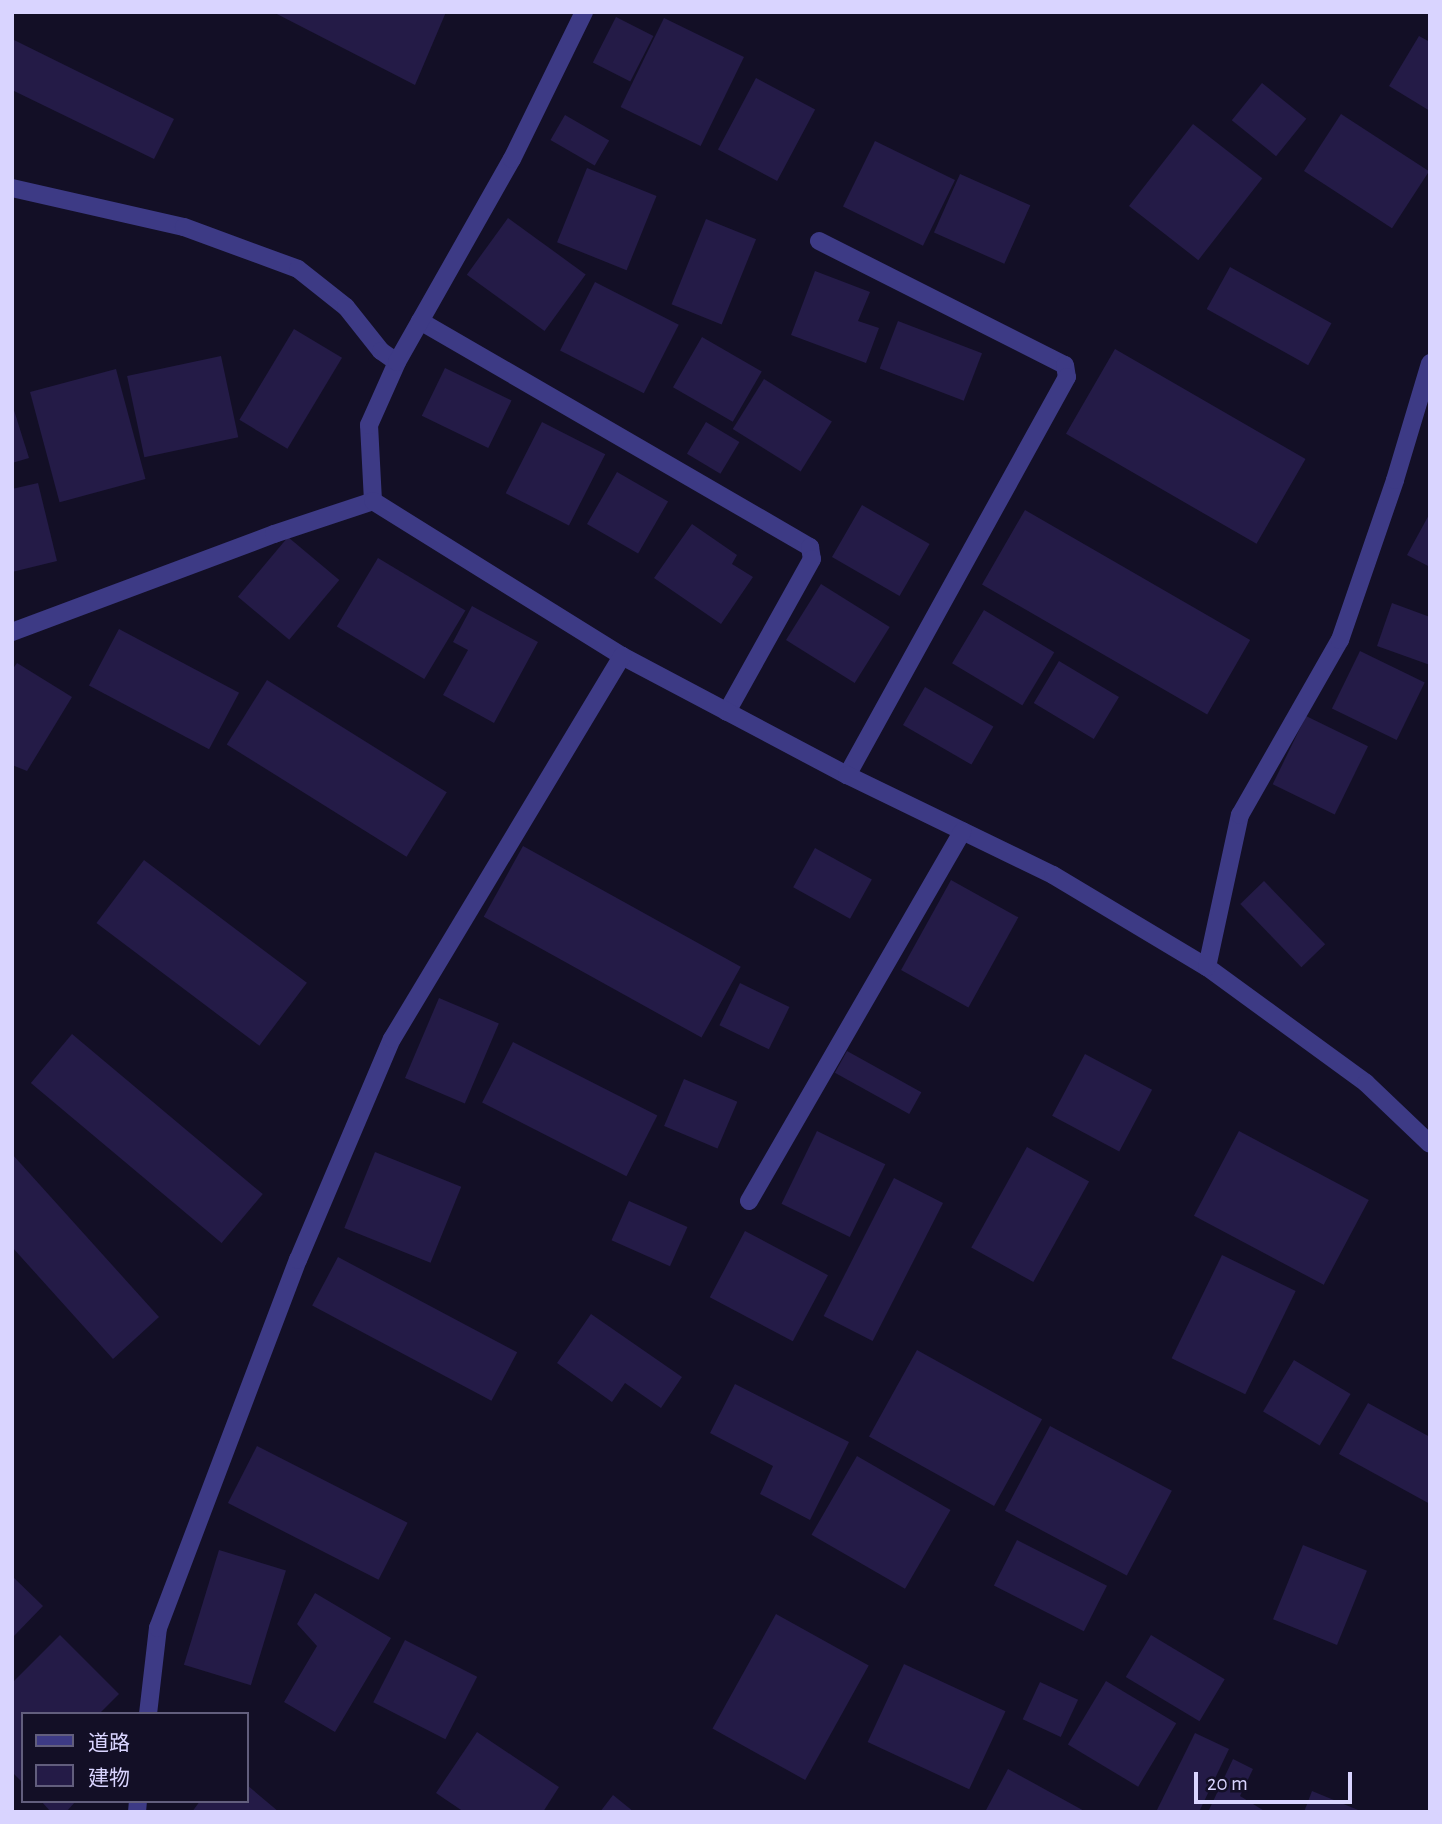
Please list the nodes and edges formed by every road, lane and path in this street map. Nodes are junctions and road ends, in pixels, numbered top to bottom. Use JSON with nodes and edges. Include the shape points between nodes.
{"nodes":[{"id":1,"x":584,"y":12,"type":"edge"},
{"id":2,"x":12,"y":188,"type":"edge"},
{"id":3,"x":819,"y":241,"type":"dead end"},
{"id":4,"x":420,"y":321,"type":"junction"},
{"id":5,"x":397,"y":362,"type":"junction"},
{"id":6,"x":1430,"y":363,"type":"edge"},
{"id":7,"x":373,"y":501,"type":"junction"},
{"id":8,"x":12,"y":632,"type":"edge"},
{"id":9,"x":622,"y":656,"type":"junction"},
{"id":10,"x":727,"y":712,"type":"junction"},
{"id":11,"x":847,"y":775,"type":"junction"},
{"id":12,"x":963,"y":831,"type":"junction"},
{"id":13,"x":1206,"y":967,"type":"junction"},
{"id":14,"x":1430,"y":1144,"type":"edge"},
{"id":15,"x":749,"y":1201,"type":"dead end"},
{"id":16,"x":148,"y":1712,"type":"edge"}],
"edges":[{"from":1,"to":4,"type":"street","via":[[512,159]]},
{"from":2,"to":5,"type":"street","via":[[184,227],[298,269],[346,306],[381,351]]},
{"from":3,"to":11,"type":"street","via":[[1065,365],[1067,376]]},
{"from":4,"to":5,"type":"street"},
{"from":4,"to":10,"type":"street","via":[[810,547],[812,559]]},
{"from":5,"to":7,"type":"street","via":[[369,425]]},
{"from":6,"to":13,"type":"street","via":[[1340,640],[1240,815]]},
{"from":7,"to":8,"type":"street"},
{"from":7,"to":9,"type":"street"},
{"from":9,"to":10,"type":"street"},
{"from":9,"to":16,"type":"street","via":[[393,1039],[298,1260],[158,1628]]},
{"from":10,"to":11,"type":"street"},
{"from":11,"to":12,"type":"street"},
{"from":12,"to":13,"type":"street","via":[[1053,876]]},
{"from":12,"to":15,"type":"street"},
{"from":13,"to":14,"type":"street","via":[[1366,1083]]}]}
